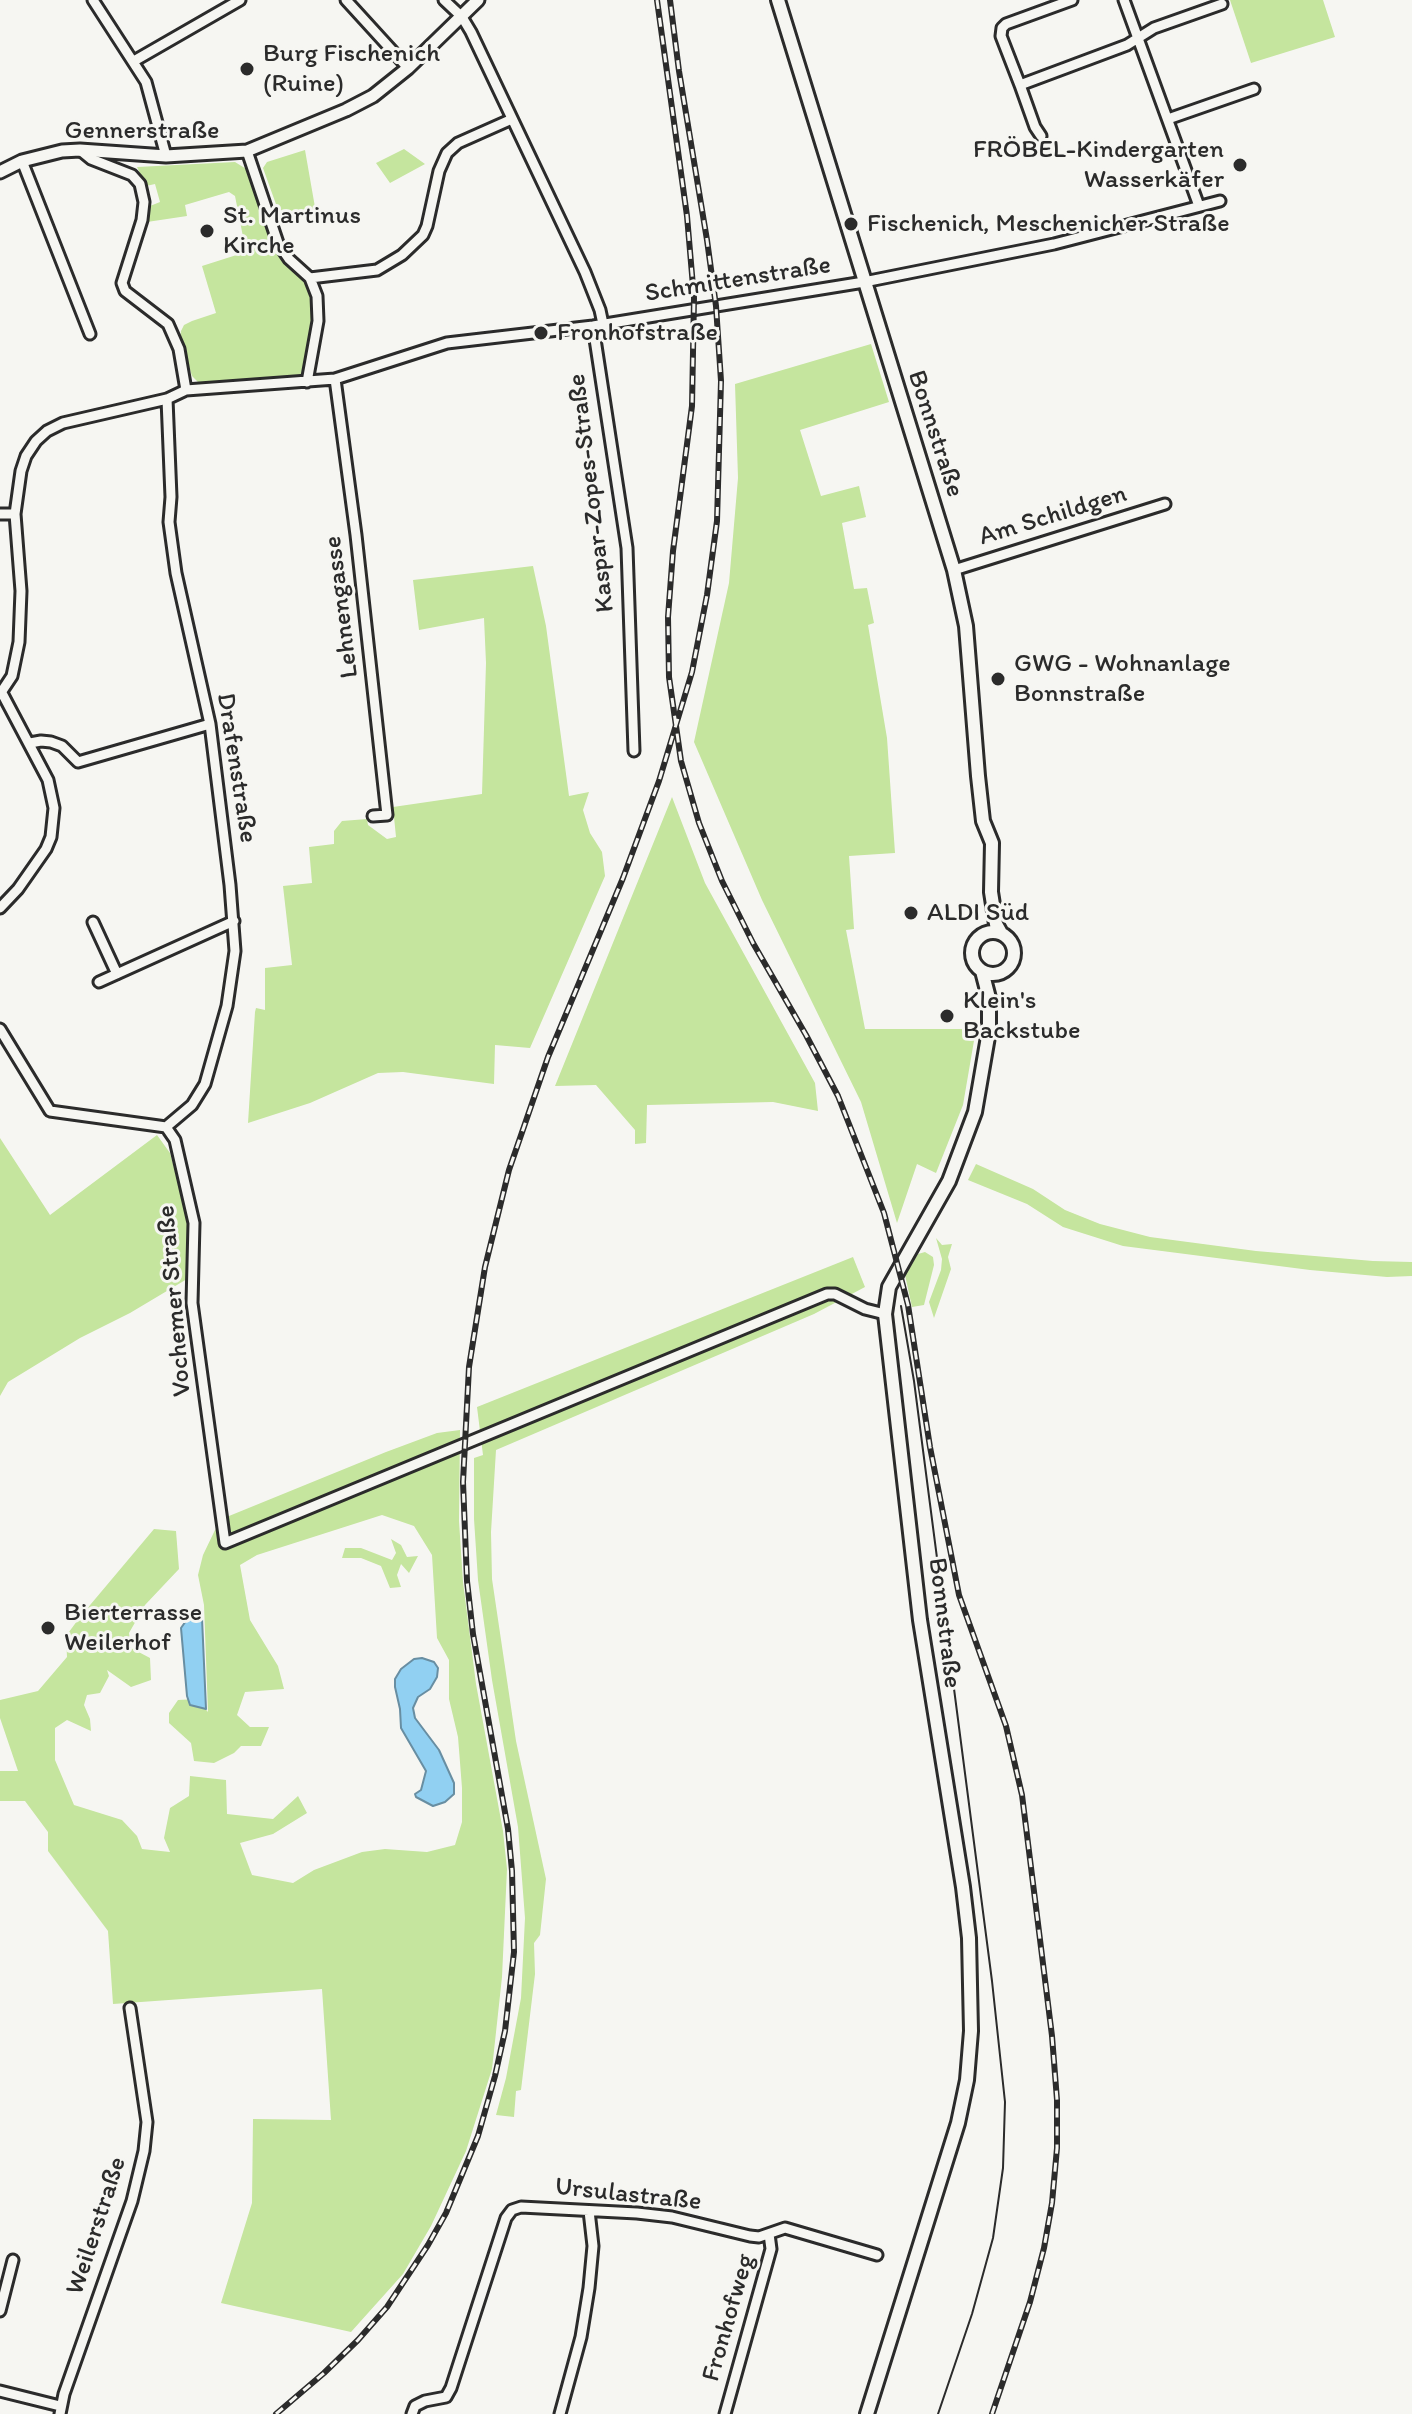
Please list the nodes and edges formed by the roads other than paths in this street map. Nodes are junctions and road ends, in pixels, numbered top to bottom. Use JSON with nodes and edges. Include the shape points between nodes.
{"nodes":[{"id":1,"x":93,"y":0,"type":"edge"},
{"id":2,"x":240,"y":0,"type":"edge"},
{"id":3,"x":346,"y":0,"type":"edge"},
{"id":4,"x":444,"y":0,"type":"edge"},
{"id":5,"x":478,"y":0,"type":"edge"},
{"id":6,"x":778,"y":0,"type":"edge"},
{"id":7,"x":1072,"y":0,"type":"edge"},
{"id":8,"x":1124,"y":0,"type":"edge"},
{"id":9,"x":1222,"y":4,"type":"dead end"},
{"id":10,"x":462,"y":17,"type":"junction"},
{"id":11,"x":1138,"y":38,"type":"junction"},
{"id":12,"x":134,"y":61,"type":"junction"},
{"id":13,"x":408,"y":68,"type":"junction"},
{"id":14,"x":1020,"y":85,"type":"junction"},
{"id":15,"x":1254,"y":89,"type":"dead end"},
{"id":16,"x":512,"y":119,"type":"junction"},
{"id":17,"x":1168,"y":119,"type":"junction"},
{"id":18,"x":1041,"y":136,"type":"dead end"},
{"id":19,"x":80,"y":150,"type":"junction"},
{"id":20,"x":247,"y":151,"type":"junction"},
{"id":21,"x":166,"y":156,"type":"junction"},
{"id":22,"x":22,"y":161,"type":"junction"},
{"id":23,"x":0,"y":172,"type":"edge"},
{"id":24,"x":1220,"y":201,"type":"dead end"},
{"id":25,"x":1199,"y":206,"type":"junction"},
{"id":26,"x":310,"y":278,"type":"junction"},
{"id":27,"x":864,"y":282,"type":"junction"},
{"id":28,"x":598,"y":325,"type":"junction"},
{"id":29,"x":90,"y":334,"type":"dead end"},
{"id":30,"x":335,"y":379,"type":"junction"},
{"id":31,"x":307,"y":382,"type":"junction"},
{"id":32,"x":186,"y":390,"type":"junction"},
{"id":33,"x":167,"y":399,"type":"junction"},
{"id":34,"x":1165,"y":504,"type":"dead end"},
{"id":35,"x":0,"y":514,"type":"edge"},
{"id":36,"x":15,"y":514,"type":"junction"},
{"id":37,"x":954,"y":570,"type":"junction"},
{"id":38,"x":1,"y":693,"type":"edge"},
{"id":39,"x":210,"y":724,"type":"junction"},
{"id":40,"x":30,"y":743,"type":"junction"},
{"id":41,"x":634,"y":751,"type":"dead end"},
{"id":42,"x":373,"y":816,"type":"dead end"},
{"id":43,"x":991,"y":892,"type":"junction"},
{"id":44,"x":0,"y":908,"type":"edge"},
{"id":45,"x":234,"y":921,"type":"junction"},
{"id":46,"x":93,"y":922,"type":"dead end"},
{"id":47,"x":1001,"y":933,"type":"junction"},
{"id":48,"x":979,"y":937,"type":"junction"},
{"id":49,"x":982,"y":971,"type":"junction"},
{"id":50,"x":1003,"y":971,"type":"junction"},
{"id":51,"x":117,"y":974,"type":"junction"},
{"id":52,"x":99,"y":982,"type":"dead end"},
{"id":53,"x":989,"y":998,"type":"junction"},
{"id":54,"x":0,"y":1029,"type":"edge"},
{"id":55,"x":166,"y":1127,"type":"junction"},
{"id":56,"x":885,"y":1314,"type":"junction"},
{"id":57,"x":130,"y":2008,"type":"dead end"},
{"id":58,"x":589,"y":2211,"type":"junction"},
{"id":59,"x":769,"y":2234,"type":"junction"},
{"id":60,"x":877,"y":2255,"type":"dead end"},
{"id":61,"x":13,"y":2260,"type":"dead end"},
{"id":62,"x":0,"y":2311,"type":"edge"},
{"id":63,"x":0,"y":2391,"type":"edge"},
{"id":64,"x":60,"y":2410,"type":"edge"},
{"id":65,"x":412,"y":2414,"type":"edge"},
{"id":66,"x":560,"y":2414,"type":"edge"},
{"id":67,"x":725,"y":2414,"type":"edge"},
{"id":68,"x":867,"y":2414,"type":"edge"}],
"edges":[{"from":1,"to":12,"type":"street"},
{"from":2,"to":12,"type":"street"},
{"from":3,"to":13,"type":"street"},
{"from":4,"to":10,"type":"street"},
{"from":5,"to":10,"type":"street","name":"Gennerstraße"},
{"from":6,"to":27,"type":"main road","name":"Bonnstraße"},
{"from":7,"to":14,"type":"street","via":[[1002,28]]},
{"from":8,"to":11,"type":"street"},
{"from":9,"to":11,"type":"street"},
{"from":10,"to":13,"type":"street","name":"Gennerstraße"},
{"from":10,"to":16,"type":"street"},
{"from":11,"to":14,"type":"street"},
{"from":11,"to":17,"type":"street"},
{"from":12,"to":21,"type":"street","via":[[146,82]]},
{"from":13,"to":20,"type":"street","name":"Gennerstraße","via":[[346,110]]},
{"from":14,"to":18,"type":"street"},
{"from":15,"to":17,"type":"street"},
{"from":16,"to":26,"type":"street","via":[[447,153],[427,226],[402,255],[377,270]]},
{"from":16,"to":28,"type":"street","via":[[585,272],[600,310]]},
{"from":17,"to":25,"type":"street"},
{"from":19,"to":21,"type":"street","name":"Gennerstraße"},
{"from":19,"to":22,"type":"street","name":"Gennerstraße"},
{"from":19,"to":32,"type":"street","via":[[140,184],[142,220],[122,283],[168,324],[179,349]]},
{"from":20,"to":21,"type":"street","name":"Gennerstraße"},
{"from":20,"to":26,"type":"street","via":[[278,243]]},
{"from":22,"to":23,"type":"street","name":"Gennerstraße"},
{"from":22,"to":29,"type":"street"},
{"from":24,"to":25,"type":"street","name":"Schmittenstraße"},
{"from":25,"to":27,"type":"street","name":"Schmittenstraße","via":[[1054,244]]},
{"from":26,"to":31,"type":"street","via":[[319,306]]},
{"from":27,"to":28,"type":"street","name":"Schmittenstraße"},
{"from":27,"to":37,"type":"main road","name":"Bonnstraße"},
{"from":28,"to":30,"type":"street","name":"Schmittenstraße","via":[[447,343]]},
{"from":28,"to":41,"type":"street","name":"Kaspar-Zopes-Straße","via":[[627,548]]},
{"from":30,"to":31,"type":"street","name":"Schmittenstraße"},
{"from":30,"to":42,"type":"street","name":"Lehnengasse","via":[[387,815]]},
{"from":31,"to":32,"type":"street","name":"Schmittenstraße"},
{"from":32,"to":33,"type":"street","name":"Schmittenstraße"},
{"from":33,"to":36,"type":"street","name":"Schmittenstraße","via":[[85,416],[47,431],[26,456]]},
{"from":33,"to":39,"type":"street","name":"Drafenstraße","via":[[169,522]]},
{"from":34,"to":37,"type":"street","name":"Am Schildgen"},
{"from":35,"to":36,"type":"street"},
{"from":36,"to":38,"type":"street","name":"Schmittenstraße","via":[[21,615],[14,668]]},
{"from":37,"to":43,"type":"main road","name":"Bonnstraße","via":[[966,626],[983,821],[992,843]]},
{"from":38,"to":40,"type":"street"},
{"from":39,"to":40,"type":"street","via":[[78,762],[62,746]]},
{"from":39,"to":45,"type":"street","name":"Drafenstraße"},
{"from":40,"to":44,"type":"street","via":[[48,780],[54,823],[36,865]]},
{"from":43,"to":47,"type":"main road","name":"Bonnstraße"},
{"from":43,"to":48,"type":"main road","name":"Bonnstraße"},
{"from":45,"to":51,"type":"street"},
{"from":45,"to":55,"type":"street","name":"Drafenstraße","via":[[232,978],[205,1084],[192,1105]]},
{"from":46,"to":51,"type":"street"},
{"from":47,"to":48,"type":"main road"},
{"from":47,"to":50,"type":"main road","via":[[1013,948],[1012,961]]},
{"from":48,"to":49,"type":"main road","via":[[971,954]]},
{"from":49,"to":50,"type":"main road"},
{"from":49,"to":53,"type":"main road","name":"Bonnstraße"},
{"from":50,"to":53,"type":"main road","name":"Bonnstraße"},
{"from":51,"to":52,"type":"street"},
{"from":53,"to":56,"type":"main road","name":"Bonnstraße","via":[[975,1112],[949,1181],[889,1287]]},
{"from":54,"to":55,"type":"street","via":[[50,1111]]},
{"from":55,"to":56,"type":"street","name":"Vochemer Straße","via":[[175,1140],[194,1223],[192,1303],[225,1543],[827,1294]]},
{"from":56,"to":68,"type":"main road","name":"Bonnstraße","via":[[920,1620],[963,1887],[972,1995],[967,2080],[958,2123]]},
{"from":57,"to":64,"type":"street","name":"Weilerstraße","via":[[147,2122],[144,2151],[132,2201]]},
{"from":58,"to":59,"type":"street","name":"Ursulastraße","via":[[672,2217],[750,2236]]},
{"from":58,"to":65,"type":"street","name":"Ursulastraße","via":[[512,2210],[451,2388],[446,2397],[415,2406]]},
{"from":58,"to":66,"type":"street","via":[[589,2288]]},
{"from":59,"to":60,"type":"street","name":"Ursulastraße","via":[[785,2228]]},
{"from":59,"to":67,"type":"street","name":"Fronhofweg","via":[[771,2249]]},
{"from":61,"to":62,"type":"street"},
{"from":63,"to":64,"type":"street","name":"Weilerstraße"}]}
